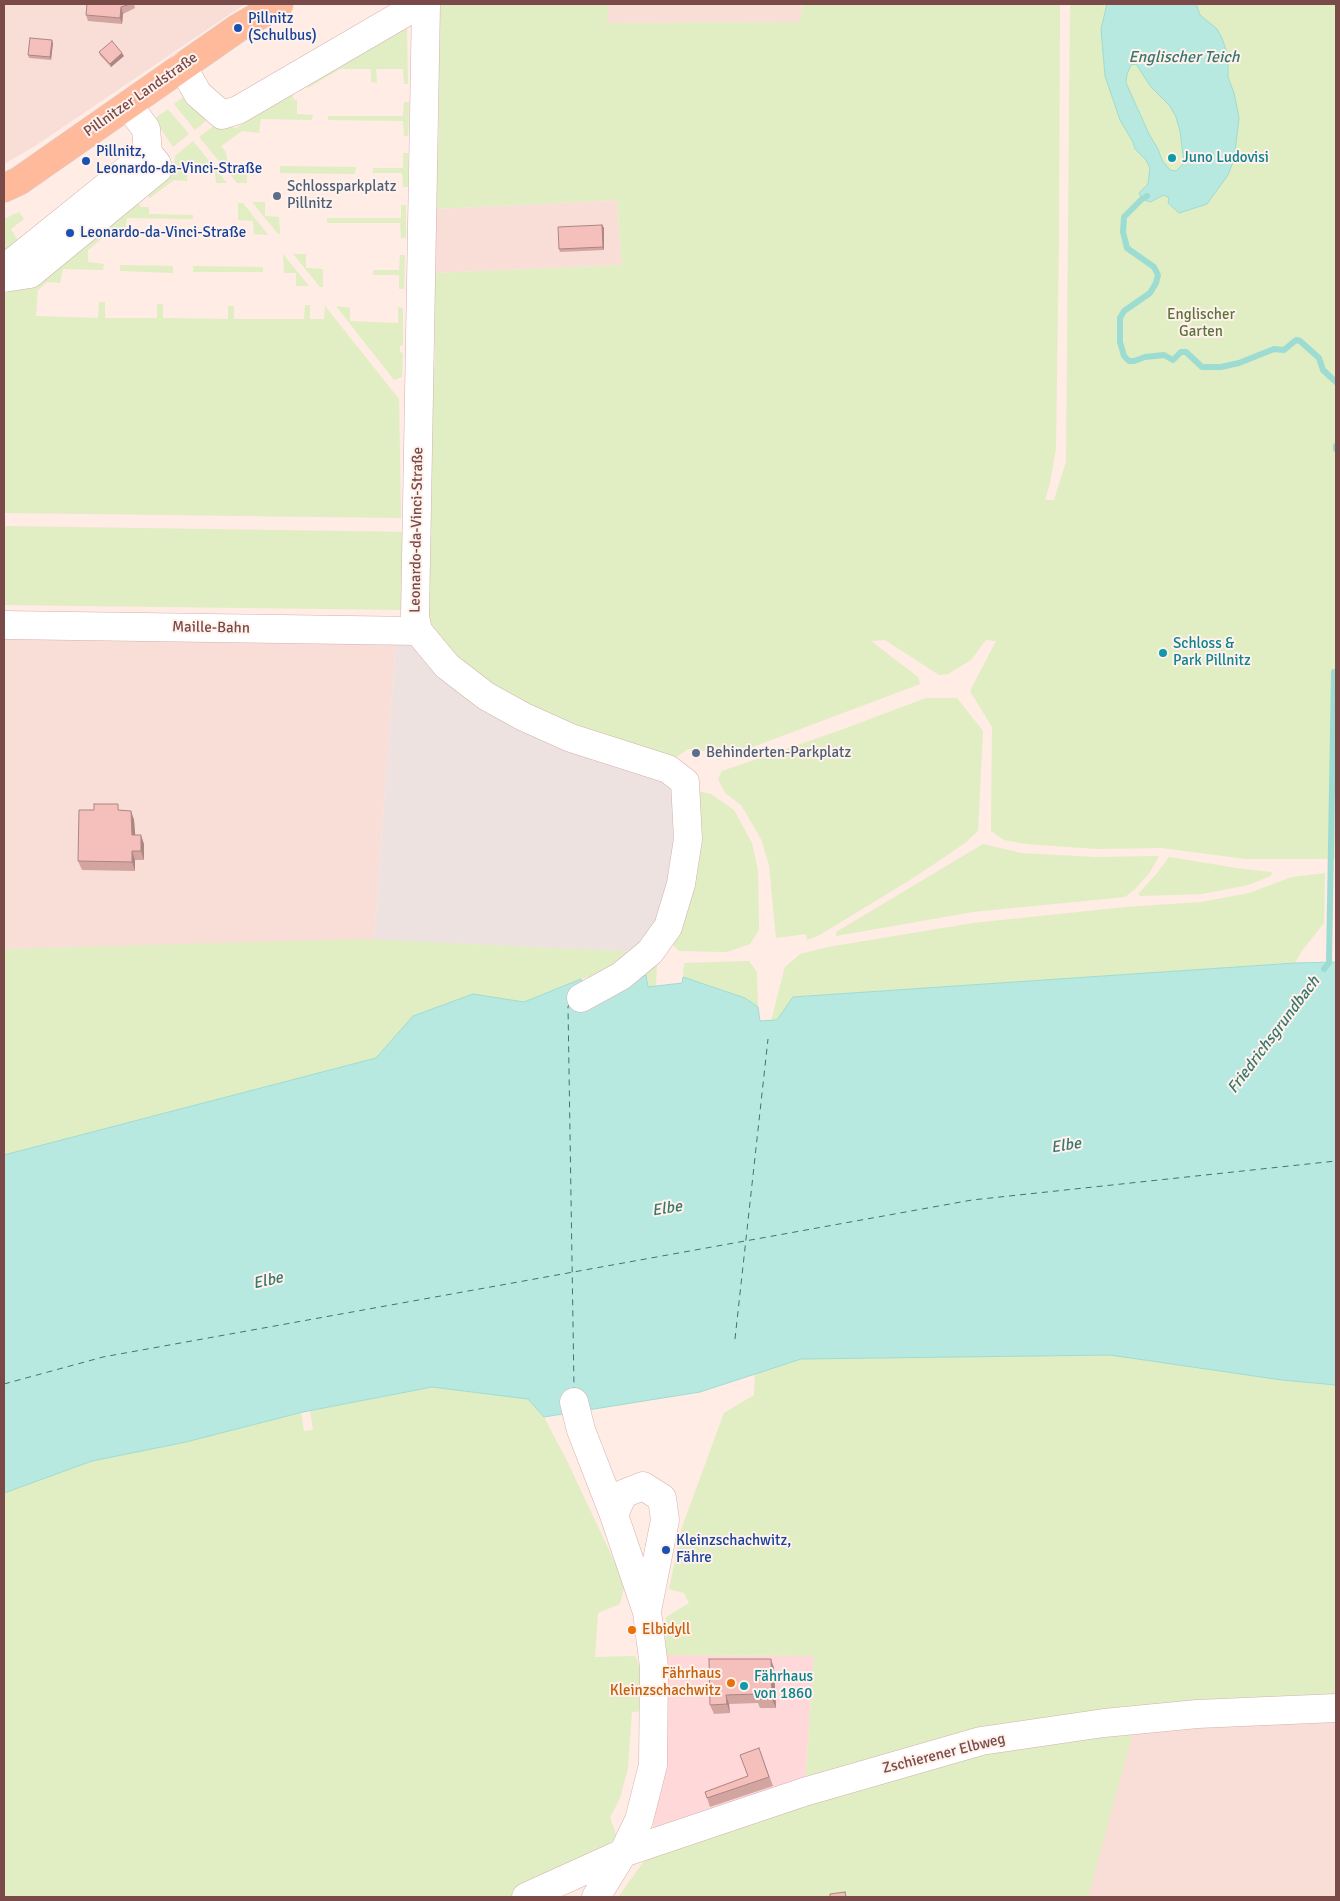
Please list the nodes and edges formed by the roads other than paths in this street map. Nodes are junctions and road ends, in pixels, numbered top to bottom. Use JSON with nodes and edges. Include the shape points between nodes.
{"nodes":[{"id":1,"x":279,"y":4,"type":"edge"},
{"id":2,"x":420,"y":4,"type":"edge"},
{"id":3,"x":426,"y":4,"type":"edge"},
{"id":4,"x":182,"y":66,"type":"junction"},
{"id":5,"x":128,"y":104,"type":"junction"},
{"id":6,"x":148,"y":153,"type":"junction"},
{"id":7,"x":4,"y":188,"type":"edge"},
{"id":8,"x":4,"y":269,"type":"edge"},
{"id":9,"x":4,"y":278,"type":"edge"},
{"id":10,"x":4,"y":625,"type":"edge"},
{"id":11,"x":418,"y":632,"type":"junction"},
{"id":12,"x":581,"y":998,"type":"dead end"},
{"id":13,"x":574,"y":1402,"type":"dead end"},
{"id":14,"x":614,"y":1515,"type":"junction"},
{"id":15,"x":646,"y":1612,"type":"junction"},
{"id":16,"x":1336,"y":1708,"type":"edge"},
{"id":17,"x":623,"y":1852,"type":"junction"},
{"id":18,"x":526,"y":1897,"type":"edge"},
{"id":19,"x":596,"y":1897,"type":"edge"}],
"edges":[{"from":1,"to":4,"type":"main road","name":"Pillnitzer Landstraße"},
{"from":2,"to":4,"type":"street","via":[[238,110],[222,115],[198,94]]},
{"from":3,"to":11,"type":"street","name":"Leonardo-da-Vinci-Straße","via":[[415,616]]},
{"from":4,"to":5,"type":"main road","name":"Pillnitzer Landstraße"},
{"from":5,"to":6,"type":"street","via":[[146,129]]},
{"from":5,"to":7,"type":"main road","name":"Pillnitzer Landstraße"},
{"from":6,"to":8,"type":"street"},
{"from":6,"to":9,"type":"street","via":[[158,164],[158,169],[143,183],[30,274]]},
{"from":10,"to":11,"type":"street","name":"Maille-Bahn"},
{"from":11,"to":12,"type":"street","name":"Leonardo-da-Vinci-Straße","via":[[447,666],[486,696],[571,738],[668,769],[685,782],[688,839],[681,884],[668,928],[650,952],[621,976]]},
{"from":13,"to":14,"type":"street","via":[[581,1430]]},
{"from":14,"to":15,"type":"street"},
{"from":14,"to":15,"type":"street","via":[[623,1494],[643,1486],[662,1498],[665,1520]]},
{"from":15,"to":17,"type":"street","via":[[654,1667],[653,1765],[639,1820]]},
{"from":16,"to":17,"type":"street","name":"Zschierener Elbweg","via":[[1197,1714],[1104,1723],[981,1741],[804,1792]]},
{"from":17,"to":18,"type":"street","name":"Zschierener Elbweg"},
{"from":17,"to":19,"type":"street"}]}
